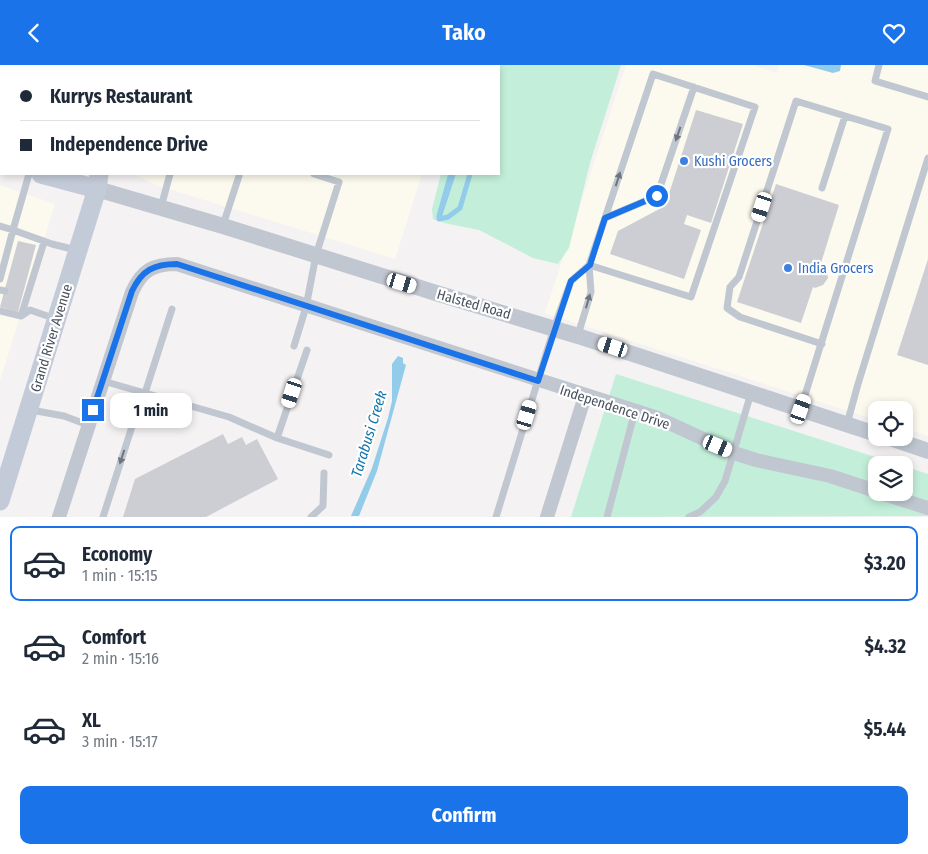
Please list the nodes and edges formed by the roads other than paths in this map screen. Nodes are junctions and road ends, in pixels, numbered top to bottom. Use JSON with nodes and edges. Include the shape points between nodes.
{"nodes":[{"id":1,"x":880,"y":65,"type":"edge"},
{"id":2,"x":694,"y":87,"type":"junction"},
{"id":3,"x":928,"y":97,"type":"edge"},
{"id":4,"x":845,"y":116,"type":"junction"},
{"id":5,"x":928,"y":158,"type":"edge"},
{"id":6,"x":29,"y":175,"type":"edge"},
{"id":7,"x":48,"y":175,"type":"edge"},
{"id":8,"x":170,"y":175,"type":"edge"},
{"id":9,"x":317,"y":175,"type":"edge"},
{"id":10,"x":239,"y":176,"type":"dead end"},
{"id":11,"x":98,"y":182,"type":"edge"},
{"id":12,"x":822,"y":188,"type":"dead end"},
{"id":13,"x":161,"y":207,"type":"junction"},
{"id":14,"x":605,"y":218,"type":"junction"},
{"id":15,"x":223,"y":225,"type":"junction"},
{"id":16,"x":0,"y":226,"type":"edge"},
{"id":17,"x":13,"y":230,"type":"junction"},
{"id":18,"x":44,"y":242,"type":"junction"},
{"id":19,"x":78,"y":250,"type":"junction"},
{"id":20,"x":316,"y":255,"type":"junction"},
{"id":21,"x":590,"y":265,"type":"junction"},
{"id":22,"x":4,"y":276,"type":"edge"},
{"id":23,"x":306,"y":307,"type":"junction"},
{"id":24,"x":172,"y":309,"type":"dead end"},
{"id":25,"x":0,"y":311,"type":"edge"},
{"id":26,"x":21,"y":316,"type":"junction"},
{"id":27,"x":56,"y":319,"type":"junction"},
{"id":28,"x":554,"y":328,"type":"junction"},
{"id":29,"x":578,"y":335,"type":"junction"},
{"id":30,"x":822,"y":344,"type":"junction"},
{"id":31,"x":294,"y":346,"type":"dead end"},
{"id":32,"x":307,"y":350,"type":"dead end"},
{"id":33,"x":103,"y":381,"type":"junction"},
{"id":34,"x":538,"y":381,"type":"junction"},
{"id":35,"x":145,"y":393,"type":"junction"},
{"id":36,"x":751,"y":393,"type":"junction"},
{"id":37,"x":585,"y":396,"type":"junction"},
{"id":38,"x":28,"y":409,"type":"junction"},
{"id":39,"x":801,"y":409,"type":"junction"},
{"id":40,"x":635,"y":411,"type":"junction"},
{"id":41,"x":847,"y":424,"type":"junction"},
{"id":42,"x":88,"y":425,"type":"junction"},
{"id":43,"x":868,"y":431,"type":"edge"},
{"id":44,"x":277,"y":438,"type":"junction"},
{"id":45,"x":913,"y":446,"type":"edge"},
{"id":46,"x":928,"y":451,"type":"edge"},
{"id":47,"x":734,"y":453,"type":"junction"},
{"id":48,"x":329,"y":455,"type":"dead end"},
{"id":49,"x":324,"y":473,"type":"dead end"},
{"id":50,"x":868,"y":488,"type":"edge"},
{"id":51,"x":0,"y":501,"type":"edge"},
{"id":52,"x":906,"y":501,"type":"edge"},
{"id":53,"x":928,"y":508,"type":"edge"},
{"id":54,"x":59,"y":517,"type":"edge"},
{"id":55,"x":103,"y":517,"type":"edge"},
{"id":56,"x":311,"y":517,"type":"edge"},
{"id":57,"x":496,"y":517,"type":"edge"},
{"id":58,"x":547,"y":517,"type":"edge"},
{"id":59,"x":607,"y":517,"type":"edge"},
{"id":60,"x":689,"y":517,"type":"edge"}],
"edges":[{"from":1,"to":3,"type":"lane","via":[[875,81]]},
{"from":2,"to":14,"type":"lane","one_way":true,"via":[[657,196]]},
{"from":14,"to":2,"type":"lane","one_way":true,"via":[[653,74]]},
{"from":2,"to":21,"type":"lane","via":[[755,107],[692,297]]},
{"from":4,"to":12,"type":"lane"},
{"from":4,"to":30,"type":"lane","via":[[888,129]]},
{"from":4,"to":30,"type":"lane","via":[[796,101],[739,277],[730,287],[728,308],[740,317]]},
{"from":5,"to":41,"type":"lane"},
{"from":6,"to":17,"type":"lane"},
{"from":7,"to":11,"type":"main road","name":"Halsted Road"},
{"from":8,"to":13,"type":"lane"},
{"from":9,"to":20,"type":"lane","via":[[340,182]]},
{"from":10,"to":15,"type":"lane"},
{"from":11,"to":13,"type":"street","name":"Halsted Road"},
{"from":11,"to":19,"type":"main road","name":"Grand River Avenue"},
{"from":13,"to":15,"type":"street","name":"Halsted Road"},
{"from":14,"to":21,"type":"lane"},
{"from":15,"to":20,"type":"street","name":"Halsted Road"},
{"from":16,"to":17,"type":"lane"},
{"from":17,"to":18,"type":"lane"},
{"from":17,"to":22,"type":"lane"},
{"from":18,"to":19,"type":"lane"},
{"from":18,"to":26,"type":"lane","via":[[34,264]]},
{"from":19,"to":27,"type":"main road","name":"Grand River Avenue"},
{"from":20,"to":23,"type":"lane"},
{"from":20,"to":28,"type":"street","name":"Halsted Road"},
{"from":21,"to":28,"type":"lane","via":[[571,281]]},
{"from":29,"to":21,"type":"lane","one_way":true,"via":[[591,292]]},
{"from":23,"to":31,"type":"lane"},
{"from":23,"to":33,"type":"street","name":"Independence Drive","via":[[177,264],[161,264],[138,279],[132,291]]},
{"from":23,"to":34,"type":"street","name":"Independence Drive"},
{"from":24,"to":35,"type":"lane"},
{"from":25,"to":26,"type":"lane"},
{"from":26,"to":27,"type":"lane","via":[[30,310]]},
{"from":27,"to":38,"type":"main road","name":"Grand River Avenue"},
{"from":28,"to":29,"type":"street","name":"Halsted Road"},
{"from":28,"to":34,"type":"lane"},
{"from":29,"to":36,"type":"street","name":"Halsted Road"},
{"from":30,"to":39,"type":"lane"},
{"from":32,"to":44,"type":"lane"},
{"from":33,"to":35,"type":"lane"},
{"from":33,"to":42,"type":"street","name":"Independence Drive"},
{"from":34,"to":37,"type":"street","name":"Independence Drive"},
{"from":34,"to":57,"type":"lane"},
{"from":35,"to":44,"type":"lane","via":[[229,417]]},
{"from":35,"to":55,"type":"lane","one_way":true},
{"from":36,"to":39,"type":"street","name":"Halsted Road"},
{"from":36,"to":47,"type":"lane"},
{"from":37,"to":40,"type":"street","name":"Independence Drive"},
{"from":37,"to":58,"type":"street"},
{"from":38,"to":42,"type":"lane","via":[[64,416]]},
{"from":38,"to":51,"type":"main road","name":"Grand River Avenue"},
{"from":39,"to":41,"type":"street","name":"Halsted Road"},
{"from":40,"to":47,"type":"street","name":"Independence Drive","via":[[658,418]]},
{"from":40,"to":59,"type":"lane"},
{"from":41,"to":43,"type":"street","name":"Halsted Road"},
{"from":42,"to":54,"type":"street","name":"Independence Drive"},
{"from":44,"to":48,"type":"lane"},
{"from":45,"to":46,"type":"street"},
{"from":47,"to":50,"type":"street","name":"Independence Drive"},
{"from":47,"to":60,"type":"lane","via":[[716,497],[700,512]]},
{"from":49,"to":56,"type":"lane","via":[[324,506]]},
{"from":52,"to":53,"type":"street"}]}
